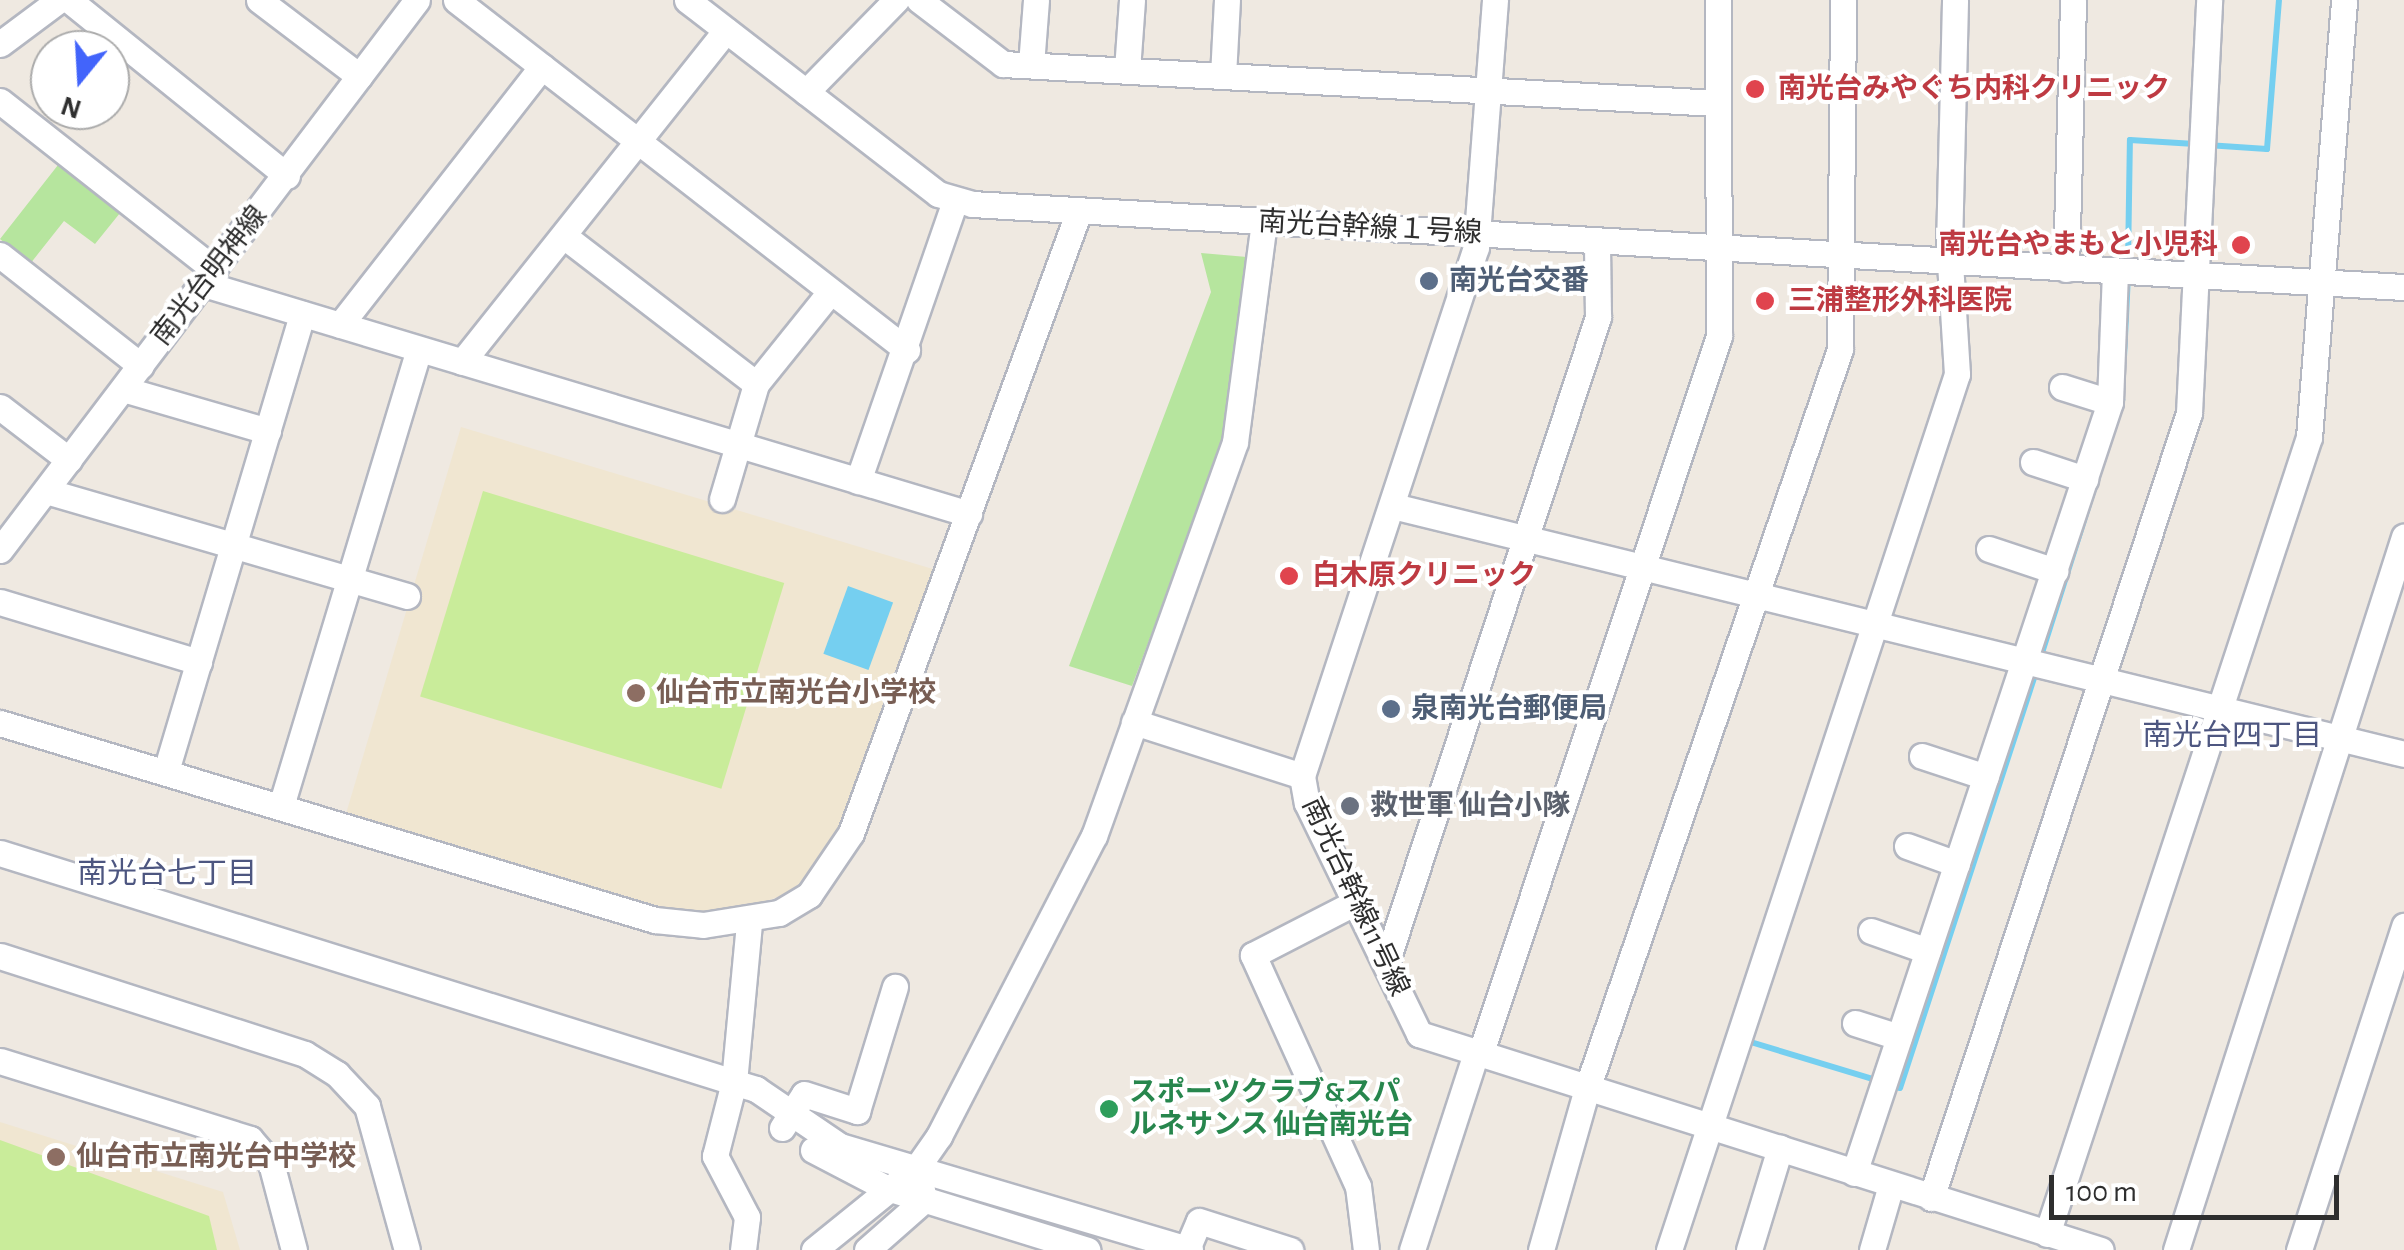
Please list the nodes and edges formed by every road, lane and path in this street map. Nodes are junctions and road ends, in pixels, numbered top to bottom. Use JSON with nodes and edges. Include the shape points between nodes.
{"nodes":[{"id":1,"x":59,"y":0,"type":"edge"},
{"id":2,"x":69,"y":0,"type":"edge"},
{"id":3,"x":259,"y":0,"type":"edge"},
{"id":4,"x":416,"y":0,"type":"edge"},
{"id":5,"x":456,"y":0,"type":"edge"},
{"id":6,"x":688,"y":0,"type":"edge"},
{"id":7,"x":896,"y":0,"type":"edge"},
{"id":8,"x":919,"y":0,"type":"edge"},
{"id":9,"x":1036,"y":0,"type":"edge"},
{"id":10,"x":1132,"y":0,"type":"edge"},
{"id":11,"x":1227,"y":0,"type":"edge"},
{"id":12,"x":1496,"y":0,"type":"edge"},
{"id":13,"x":1718,"y":0,"type":"edge"},
{"id":14,"x":1843,"y":0,"type":"edge"},
{"id":15,"x":1956,"y":0,"type":"edge"},
{"id":16,"x":2073,"y":0,"type":"edge"},
{"id":17,"x":2210,"y":0,"type":"edge"},
{"id":18,"x":2344,"y":0,"type":"edge"},
{"id":19,"x":726,"y":30,"type":"junction"},
{"id":20,"x":0,"y":44,"type":"edge"},
{"id":21,"x":1031,"y":65,"type":"junction"},
{"id":22,"x":542,"y":66,"type":"junction"},
{"id":23,"x":1127,"y":70,"type":"junction"},
{"id":24,"x":359,"y":76,"type":"junction"},
{"id":25,"x":1223,"y":76,"type":"junction"},
{"id":26,"x":1490,"y":90,"type":"junction"},
{"id":27,"x":806,"y":92,"type":"junction"},
{"id":28,"x":0,"y":101,"type":"edge"},
{"id":29,"x":1716,"y":103,"type":"junction"},
{"id":30,"x":640,"y":143,"type":"junction"},
{"id":31,"x":286,"y":176,"type":"junction"},
{"id":32,"x":955,"y":201,"type":"junction"},
{"id":33,"x":1079,"y":211,"type":"junction"},
{"id":34,"x":1264,"y":223,"type":"junction"},
{"id":35,"x":1478,"y":234,"type":"junction"},
{"id":36,"x":564,"y":236,"type":"junction"},
{"id":37,"x":1597,"y":242,"type":"junction"},
{"id":38,"x":1714,"y":249,"type":"junction"},
{"id":39,"x":0,"y":255,"type":"edge"},
{"id":40,"x":1836,"y":255,"type":"junction"},
{"id":41,"x":1950,"y":262,"type":"junction"},
{"id":42,"x":2066,"y":270,"type":"junction"},
{"id":43,"x":2123,"y":273,"type":"junction"},
{"id":44,"x":2196,"y":276,"type":"junction"},
{"id":45,"x":209,"y":277,"type":"junction"},
{"id":46,"x":2321,"y":282,"type":"junction"},
{"id":47,"x":2404,"y":287,"type":"edge"},
{"id":48,"x":830,"y":292,"type":"junction"},
{"id":49,"x":302,"y":314,"type":"junction"},
{"id":50,"x":340,"y":325,"type":"junction"},
{"id":51,"x":419,"y":349,"type":"junction"},
{"id":52,"x":906,"y":350,"type":"junction"},
{"id":53,"x":462,"y":362,"type":"junction"},
{"id":54,"x":141,"y":366,"type":"junction"},
{"id":55,"x":756,"y":384,"type":"junction"},
{"id":56,"x":2062,"y":387,"type":"dead end"},
{"id":57,"x":123,"y":389,"type":"junction"},
{"id":58,"x":2110,"y":402,"type":"junction"},
{"id":59,"x":0,"y":408,"type":"edge"},
{"id":60,"x":268,"y":431,"type":"junction"},
{"id":61,"x":738,"y":445,"type":"junction"},
{"id":62,"x":68,"y":460,"type":"junction"},
{"id":63,"x":2033,"y":462,"type":"dead end"},
{"id":64,"x":2086,"y":479,"type":"junction"},
{"id":65,"x":858,"y":481,"type":"junction"},
{"id":66,"x":46,"y":490,"type":"junction"},
{"id":67,"x":722,"y":499,"type":"dead end"},
{"id":68,"x":1393,"y":506,"type":"junction"},
{"id":69,"x":968,"y":514,"type":"junction"},
{"id":70,"x":2404,"y":538,"type":"edge"},
{"id":71,"x":1524,"y":540,"type":"junction"},
{"id":72,"x":232,"y":545,"type":"junction"},
{"id":73,"x":1989,"y":549,"type":"dead end"},
{"id":74,"x":0,"y":550,"type":"edge"},
{"id":75,"x":1641,"y":568,"type":"junction"},
{"id":76,"x":2054,"y":570,"type":"junction"},
{"id":77,"x":350,"y":579,"type":"junction"},
{"id":78,"x":407,"y":596,"type":"dead end"},
{"id":79,"x":1757,"y":596,"type":"junction"},
{"id":80,"x":0,"y":602,"type":"edge"},
{"id":81,"x":1871,"y":623,"type":"junction"},
{"id":82,"x":199,"y":662,"type":"junction"},
{"id":83,"x":2032,"y":663,"type":"junction"},
{"id":84,"x":2100,"y":682,"type":"junction"},
{"id":85,"x":2220,"y":710,"type":"junction"},
{"id":86,"x":1134,"y":722,"type":"junction"},
{"id":87,"x":0,"y":723,"type":"edge"},
{"id":88,"x":2340,"y":738,"type":"junction"},
{"id":89,"x":2404,"y":754,"type":"edge"},
{"id":90,"x":1922,"y":756,"type":"dead end"},
{"id":91,"x":166,"y":771,"type":"junction"},
{"id":92,"x":1302,"y":776,"type":"junction"},
{"id":93,"x":1986,"y":777,"type":"junction"},
{"id":94,"x":281,"y":806,"type":"junction"},
{"id":95,"x":1907,"y":846,"type":"dead end"},
{"id":96,"x":0,"y":853,"type":"edge"},
{"id":97,"x":1957,"y":864,"type":"junction"},
{"id":98,"x":1356,"y":902,"type":"junction"},
{"id":99,"x":748,"y":922,"type":"junction"},
{"id":100,"x":2404,"y":926,"type":"edge"},
{"id":101,"x":1871,"y":931,"type":"dead end"},
{"id":102,"x":1928,"y":950,"type":"junction"},
{"id":103,"x":0,"y":956,"type":"edge"},
{"id":104,"x":1387,"y":960,"type":"junction"},
{"id":105,"x":895,"y":987,"type":"dead end"},
{"id":106,"x":1855,"y":1023,"type":"dead end"},
{"id":107,"x":1899,"y":1038,"type":"junction"},
{"id":108,"x":1478,"y":1054,"type":"junction"},
{"id":109,"x":0,"y":1061,"type":"edge"},
{"id":110,"x":734,"y":1082,"type":"junction"},
{"id":111,"x":1587,"y":1089,"type":"junction"},
{"id":112,"x":786,"y":1122,"type":"junction"},
{"id":113,"x":1714,"y":1128,"type":"junction"},
{"id":114,"x":1780,"y":1148,"type":"junction"},
{"id":115,"x":918,"y":1166,"type":"junction"},
{"id":116,"x":1854,"y":1173,"type":"junction"},
{"id":117,"x":1891,"y":1185,"type":"junction"},
{"id":118,"x":884,"y":1187,"type":"junction"},
{"id":119,"x":1931,"y":1198,"type":"junction"},
{"id":120,"x":924,"y":1200,"type":"junction"},
{"id":121,"x":2047,"y":1234,"type":"junction"},
{"id":122,"x":2012,"y":1238,"type":"edge"},
{"id":123,"x":294,"y":1250,"type":"edge"},
{"id":124,"x":406,"y":1250,"type":"edge"},
{"id":125,"x":742,"y":1250,"type":"edge"},
{"id":126,"x":814,"y":1250,"type":"edge"},
{"id":127,"x":866,"y":1250,"type":"edge"},
{"id":128,"x":1087,"y":1250,"type":"edge"},
{"id":129,"x":1188,"y":1250,"type":"edge"},
{"id":130,"x":1290,"y":1250,"type":"edge"},
{"id":131,"x":1366,"y":1250,"type":"edge"},
{"id":132,"x":1412,"y":1250,"type":"edge"},
{"id":133,"x":1541,"y":1250,"type":"edge"},
{"id":134,"x":1669,"y":1250,"type":"edge"},
{"id":135,"x":1749,"y":1250,"type":"edge"},
{"id":136,"x":1872,"y":1250,"type":"edge"},
{"id":137,"x":2101,"y":1250,"type":"edge"},
{"id":138,"x":2176,"y":1250,"type":"edge"},
{"id":139,"x":2298,"y":1250,"type":"edge"}],
"edges":[{"from":1,"to":20,"type":"street"},
{"from":2,"to":31,"type":"street"},
{"from":3,"to":24,"type":"street"},
{"from":4,"to":24,"type":"street","name":"南光台明神線"},
{"from":5,"to":22,"type":"street"},
{"from":6,"to":19,"type":"street"},
{"from":7,"to":27,"type":"street"},
{"from":8,"to":21,"type":"street","via":[[1003,64]]},
{"from":9,"to":21,"type":"street"},
{"from":10,"to":23,"type":"street"},
{"from":11,"to":25,"type":"street"},
{"from":12,"to":26,"type":"street","name":"南光台幹線11号線"},
{"from":13,"to":29,"type":"street"},
{"from":14,"to":40,"type":"street"},
{"from":15,"to":41,"type":"street"},
{"from":16,"to":42,"type":"street"},
{"from":17,"to":44,"type":"street"},
{"from":18,"to":46,"type":"street"},
{"from":19,"to":27,"type":"street"},
{"from":19,"to":30,"type":"street"},
{"from":21,"to":23,"type":"street"},
{"from":22,"to":30,"type":"street"},
{"from":22,"to":50,"type":"street"},
{"from":23,"to":25,"type":"street"},
{"from":24,"to":31,"type":"street","name":"南光台明神線"},
{"from":25,"to":26,"type":"street"},
{"from":26,"to":29,"type":"street"},
{"from":26,"to":35,"type":"street","name":"南光台幹線11号線"},
{"from":27,"to":32,"type":"street"},
{"from":28,"to":45,"type":"street"},
{"from":29,"to":38,"type":"street"},
{"from":30,"to":36,"type":"street"},
{"from":30,"to":48,"type":"street"},
{"from":31,"to":45,"type":"street","name":"南光台明神線"},
{"from":32,"to":33,"type":"street","name":"南光台幹線１号線"},
{"from":32,"to":52,"type":"street"},
{"from":33,"to":34,"type":"street","name":"南光台幹線１号線"},
{"from":33,"to":69,"type":"street"},
{"from":34,"to":35,"type":"street","name":"南光台幹線１号線"},
{"from":34,"to":86,"type":"street","via":[[1235,442]]},
{"from":35,"to":37,"type":"street","name":"南光台幹線１号線"},
{"from":35,"to":68,"type":"street","name":"南光台幹線11号線"},
{"from":36,"to":53,"type":"street"},
{"from":36,"to":55,"type":"street"},
{"from":37,"to":38,"type":"street","name":"南光台幹線１号線"},
{"from":37,"to":71,"type":"street","via":[[1598,317]]},
{"from":38,"to":40,"type":"street","name":"南光台幹線１号線"},
{"from":38,"to":75,"type":"street","via":[[1720,336]]},
{"from":39,"to":54,"type":"street"},
{"from":40,"to":41,"type":"street","name":"南光台幹線１号線"},
{"from":40,"to":79,"type":"street","via":[[1840,349]]},
{"from":41,"to":42,"type":"street","name":"南光台幹線１号線"},
{"from":41,"to":81,"type":"street","via":[[1957,374]]},
{"from":42,"to":43,"type":"street","name":"南光台幹線１号線"},
{"from":43,"to":44,"type":"street","name":"南光台幹線１号線"},
{"from":43,"to":58,"type":"street"},
{"from":44,"to":46,"type":"street","name":"南光台幹線１号線"},
{"from":44,"to":84,"type":"street","via":[[2188,413]]},
{"from":45,"to":49,"type":"street"},
{"from":45,"to":54,"type":"street","name":"南光台明神線"},
{"from":46,"to":47,"type":"street","name":"南光台幹線１号線"},
{"from":46,"to":85,"type":"street","via":[[2309,437]]},
{"from":48,"to":52,"type":"street"},
{"from":48,"to":55,"type":"street"},
{"from":49,"to":50,"type":"street"},
{"from":49,"to":60,"type":"street"},
{"from":50,"to":51,"type":"street"},
{"from":51,"to":53,"type":"street"},
{"from":51,"to":77,"type":"street"},
{"from":52,"to":65,"type":"street"},
{"from":53,"to":61,"type":"street"},
{"from":54,"to":57,"type":"street","name":"南光台明神線"},
{"from":55,"to":61,"type":"street"},
{"from":56,"to":58,"type":"street"},
{"from":57,"to":60,"type":"street"},
{"from":57,"to":62,"type":"street","name":"南光台明神線"},
{"from":58,"to":64,"type":"street"},
{"from":59,"to":62,"type":"street"},
{"from":60,"to":72,"type":"street"},
{"from":61,"to":65,"type":"street"},
{"from":61,"to":67,"type":"street"},
{"from":62,"to":66,"type":"street","name":"南光台明神線"},
{"from":63,"to":64,"type":"street"},
{"from":64,"to":76,"type":"street"},
{"from":65,"to":69,"type":"street"},
{"from":66,"to":72,"type":"street"},
{"from":66,"to":74,"type":"street","name":"南光台明神線"},
{"from":68,"to":71,"type":"street"},
{"from":68,"to":92,"type":"street","name":"南光台幹線11号線"},
{"from":69,"to":99,"type":"street","via":[[834,866],[809,895]]},
{"from":70,"to":88,"type":"street"},
{"from":71,"to":75,"type":"street"},
{"from":71,"to":104,"type":"street"},
{"from":72,"to":77,"type":"street"},
{"from":72,"to":82,"type":"street"},
{"from":73,"to":76,"type":"street"},
{"from":75,"to":79,"type":"street"},
{"from":75,"to":108,"type":"street"},
{"from":76,"to":83,"type":"street"},
{"from":77,"to":78,"type":"street"},
{"from":77,"to":94,"type":"street"},
{"from":79,"to":81,"type":"street"},
{"from":79,"to":111,"type":"street"},
{"from":80,"to":82,"type":"street"},
{"from":81,"to":83,"type":"street"},
{"from":81,"to":113,"type":"street"},
{"from":82,"to":91,"type":"street"},
{"from":83,"to":84,"type":"street"},
{"from":83,"to":93,"type":"street"},
{"from":84,"to":85,"type":"street"},
{"from":84,"to":119,"type":"street"},
{"from":85,"to":88,"type":"street"},
{"from":85,"to":121,"type":"street"},
{"from":86,"to":92,"type":"street"},
{"from":86,"to":115,"type":"street","via":[[1094,836],[1018,995]]},
{"from":87,"to":91,"type":"street"},
{"from":88,"to":89,"type":"street"},
{"from":88,"to":138,"type":"street"},
{"from":90,"to":93,"type":"street"},
{"from":91,"to":94,"type":"street"},
{"from":92,"to":98,"type":"street","name":"南光台幹線11号線"},
{"from":93,"to":97,"type":"street"},
{"from":94,"to":99,"type":"street","via":[[655,920]]},
{"from":95,"to":97,"type":"street"},
{"from":96,"to":110,"type":"street"},
{"from":97,"to":102,"type":"street"},
{"from":98,"to":104,"type":"street","name":"南光台幹線11号線"},
{"from":98,"to":131,"type":"street","via":[[1253,955],[1358,1186]]},
{"from":99,"to":110,"type":"street"},
{"from":100,"to":139,"type":"street"},
{"from":101,"to":102,"type":"street"},
{"from":102,"to":107,"type":"street"},
{"from":103,"to":124,"type":"street","via":[[305,1054],[337,1074],[367,1106]]},
{"from":104,"to":108,"type":"street","name":"南光台幹線11号線","via":[[1419,1034]]},
{"from":105,"to":112,"type":"street","via":[[857,1112],[804,1094]]},
{"from":106,"to":107,"type":"street"},
{"from":107,"to":116,"type":"street"},
{"from":108,"to":111,"type":"street","name":"南光台幹線11号線"},
{"from":108,"to":132,"type":"street"},
{"from":109,"to":123,"type":"street","via":[[250,1139],[271,1162]]},
{"from":110,"to":112,"type":"street"},
{"from":110,"to":125,"type":"street","via":[[714,1156],[747,1217]]},
{"from":111,"to":113,"type":"street","name":"南光台幹線11号線"},
{"from":111,"to":133,"type":"street"},
{"from":112,"to":115,"type":"street","via":[[840,1146]]},
{"from":112,"to":118,"type":"street"},
{"from":113,"to":114,"type":"street","name":"南光台幹線11号線"},
{"from":113,"to":134,"type":"street"},
{"from":114,"to":116,"type":"street","name":"南光台幹線11号線"},
{"from":114,"to":135,"type":"street"},
{"from":115,"to":118,"type":"street"},
{"from":115,"to":120,"type":"street"},
{"from":115,"to":129,"type":"street"},
{"from":116,"to":117,"type":"street","name":"南光台幹線11号線"},
{"from":117,"to":119,"type":"street","name":"南光台幹線11号線"},
{"from":117,"to":136,"type":"street"},
{"from":118,"to":120,"type":"street"},
{"from":118,"to":126,"type":"street"},
{"from":119,"to":122,"type":"street","name":"南光台幹線11号線"},
{"from":120,"to":127,"type":"street"},
{"from":120,"to":128,"type":"street"},
{"from":121,"to":122,"type":"street","name":"南光台幹線11号線"},
{"from":121,"to":137,"type":"street","name":"南光台幹線11号線"},
{"from":129,"to":130,"type":"street","via":[[1199,1220]]}]}
